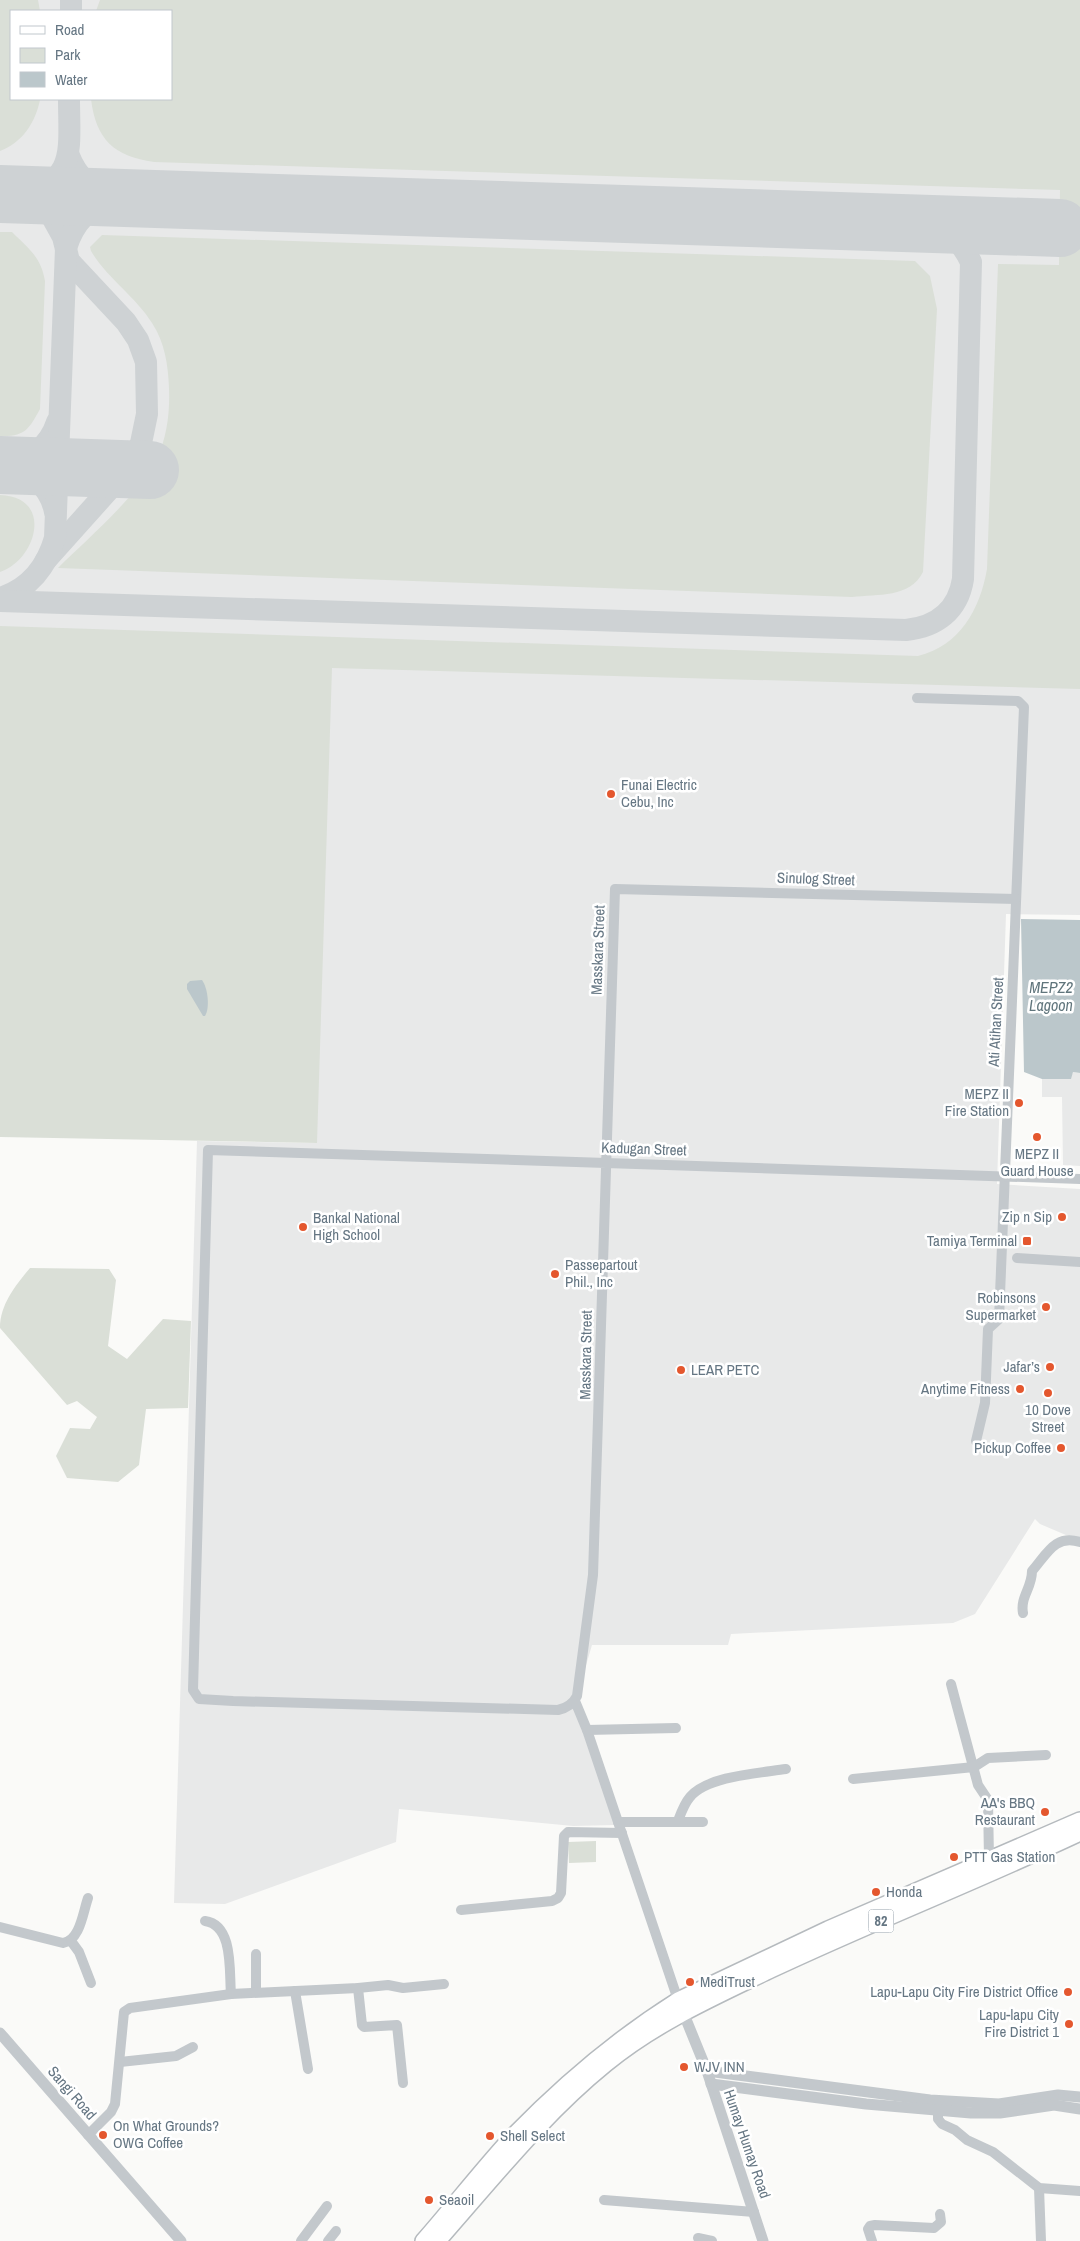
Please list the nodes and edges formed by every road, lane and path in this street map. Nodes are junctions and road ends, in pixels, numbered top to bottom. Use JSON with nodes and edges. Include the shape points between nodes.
{"nodes":[{"id":1,"x":917,"y":698,"type":"dead end"},
{"id":2,"x":615,"y":889,"type":"joint"},
{"id":3,"x":1016,"y":899,"type":"junction"},
{"id":4,"x":606,"y":1163,"type":"junction"},
{"id":5,"x":1004,"y":1176,"type":"junction"},
{"id":6,"x":1080,"y":1179,"type":"edge"},
{"id":7,"x":1017,"y":1258,"type":"dead end"},
{"id":8,"x":1080,"y":1262,"type":"edge"},
{"id":9,"x":976,"y":1441,"type":"dead end"},
{"id":10,"x":1080,"y":1542,"type":"edge"},
{"id":11,"x":1023,"y":1613,"type":"dead end"},
{"id":12,"x":951,"y":1684,"type":"dead end"},
{"id":13,"x":575,"y":1701,"type":"junction"},
{"id":14,"x":676,"y":1728,"type":"dead end"},
{"id":15,"x":587,"y":1730,"type":"junction"},
{"id":16,"x":1046,"y":1755,"type":"dead end"},
{"id":17,"x":974,"y":1767,"type":"junction"},
{"id":18,"x":786,"y":1769,"type":"dead end"},
{"id":19,"x":853,"y":1779,"type":"dead end"},
{"id":20,"x":1080,"y":1820,"type":"edge"},
{"id":21,"x":678,"y":1821,"type":"junction"},
{"id":22,"x":618,"y":1822,"type":"junction"},
{"id":23,"x":703,"y":1822,"type":"dead end"},
{"id":24,"x":622,"y":1833,"type":"junction"},
{"id":25,"x":1080,"y":1833,"type":"edge"},
{"id":26,"x":989,"y":1860,"type":"junction"},
{"id":27,"x":971,"y":1874,"type":"junction"},
{"id":28,"x":88,"y":1898,"type":"dead end"},
{"id":29,"x":461,"y":1910,"type":"dead end"},
{"id":30,"x":205,"y":1921,"type":"dead end"},
{"id":31,"x":0,"y":1927,"type":"edge"},
{"id":32,"x":71,"y":1941,"type":"junction"},
{"id":33,"x":256,"y":1954,"type":"dead end"},
{"id":34,"x":91,"y":1983,"type":"dead end"},
{"id":35,"x":444,"y":1984,"type":"dead end"},
{"id":36,"x":358,"y":1988,"type":"junction"},
{"id":37,"x":294,"y":1991,"type":"junction"},
{"id":38,"x":256,"y":1992,"type":"junction"},
{"id":39,"x":231,"y":1994,"type":"junction"},
{"id":40,"x":681,"y":2006,"type":"junction"},
{"id":41,"x":0,"y":2033,"type":"edge"},
{"id":42,"x":193,"y":2047,"type":"dead end"},
{"id":43,"x":120,"y":2062,"type":"junction"},
{"id":44,"x":308,"y":2069,"type":"dead end"},
{"id":45,"x":707,"y":2071,"type":"junction"},
{"id":46,"x":403,"y":2083,"type":"dead end"},
{"id":47,"x":711,"y":2084,"type":"junction"},
{"id":48,"x":830,"y":2086,"type":"junction"},
{"id":49,"x":1080,"y":2097,"type":"edge"},
{"id":50,"x":828,"y":2099,"type":"junction"},
{"id":51,"x":1080,"y":2109,"type":"edge"},
{"id":52,"x":938,"y":2110,"type":"junction"},
{"id":53,"x":88,"y":2135,"type":"junction"},
{"id":54,"x":1039,"y":2188,"type":"junction"},
{"id":55,"x":1080,"y":2192,"type":"edge"},
{"id":56,"x":604,"y":2200,"type":"dead end"},
{"id":57,"x":327,"y":2206,"type":"dead end"},
{"id":58,"x":754,"y":2212,"type":"junction"},
{"id":59,"x":940,"y":2214,"type":"dead end"},
{"id":60,"x":336,"y":2231,"type":"dead end"},
{"id":61,"x":698,"y":2238,"type":"dead end"},
{"id":62,"x":181,"y":2241,"type":"edge"},
{"id":63,"x":302,"y":2241,"type":"edge"},
{"id":64,"x":328,"y":2241,"type":"edge"},
{"id":65,"x":423,"y":2241,"type":"edge"},
{"id":66,"x":438,"y":2241,"type":"edge"},
{"id":67,"x":712,"y":2241,"type":"edge"},
{"id":68,"x":763,"y":2241,"type":"edge"},
{"id":69,"x":872,"y":2241,"type":"edge"},
{"id":70,"x":1041,"y":2241,"type":"edge"}],
"edges":[{"from":1,"to":3,"type":"street","name":"Ati Atihan Street","via":[[1018,701],[1022,704]]},
{"from":2,"to":3,"type":"street","name":"Sinulog Street"},
{"from":2,"to":4,"type":"street","name":"Masskara Street"},
{"from":3,"to":5,"type":"street","name":"Ati Atihan Street"},
{"from":4,"to":5,"type":"street","name":"Kadugan Street"},
{"from":4,"to":13,"type":"street","name":"Masskara Street","via":[[593,1575]]},
{"from":4,"to":13,"type":"street","name":"Kadugan Street","via":[[208,1150],[193,1690],[196,1696],[204,1700],[558,1710]]},
{"from":5,"to":6,"type":"street","name":"Kadugan Street"},
{"from":5,"to":9,"type":"street","name":"Ati Atihan Street","via":[[1000,1319],[988,1328],[985,1403]]},
{"from":7,"to":8,"type":"street"},
{"from":10,"to":11,"type":"street","via":[[1064,1540],[1056,1543],[1032,1571],[1032,1581],[1021,1602]]},
{"from":12,"to":17,"type":"street"},
{"from":13,"to":15,"type":"street"},
{"from":14,"to":15,"type":"street"},
{"from":15,"to":22,"type":"street"},
{"from":16,"to":17,"type":"street","via":[[988,1758]]},
{"from":17,"to":19,"type":"street"},
{"from":17,"to":26,"type":"street","via":[[978,1785],[988,1800]]},
{"from":18,"to":21,"type":"street","via":[[701,1787],[685,1803]]},
{"from":20,"to":26,"type":"main road","number":"82"},
{"from":21,"to":22,"type":"street"},
{"from":21,"to":23,"type":"street"},
{"from":22,"to":24,"type":"street"},
{"from":24,"to":29,"type":"street","via":[[568,1832],[564,1836],[561,1893],[552,1901]]},
{"from":24,"to":40,"type":"street"},
{"from":25,"to":27,"type":"main road","number":"82"},
{"from":26,"to":27,"type":"main road","number":"82"},
{"from":27,"to":40,"type":"main road","number":"82","via":[[811,1952]]},
{"from":28,"to":32,"type":"street"},
{"from":30,"to":39,"type":"street","via":[[226,1936]]},
{"from":31,"to":32,"type":"street","via":[[63,1943]]},
{"from":32,"to":34,"type":"street"},
{"from":33,"to":38,"type":"street"},
{"from":35,"to":36,"type":"street"},
{"from":36,"to":37,"type":"street"},
{"from":36,"to":46,"type":"street","via":[[364,2027],[397,2025]]},
{"from":37,"to":38,"type":"street"},
{"from":37,"to":44,"type":"street"},
{"from":38,"to":39,"type":"street"},
{"from":39,"to":43,"type":"street","via":[[127,2010],[124,2012]]},
{"from":40,"to":45,"type":"street","name":"Humay Humay Road"},
{"from":40,"to":65,"type":"main road","number":"82","via":[[619,2041],[566,2084],[509,2140]]},
{"from":40,"to":66,"type":"main road","number":"82","via":[[551,2113]]},
{"from":41,"to":53,"type":"street","name":"Sangi Road"},
{"from":42,"to":43,"type":"street","via":[[176,2056]]},
{"from":43,"to":53,"type":"street","via":[[114,2108]]},
{"from":45,"to":47,"type":"street","name":"Humay Humay Road"},
{"from":45,"to":48,"type":"street"},
{"from":47,"to":50,"type":"street"},
{"from":47,"to":58,"type":"street","name":"Humay Humay Road"},
{"from":48,"to":49,"type":"street","via":[[930,2100],[999,2104],[1058,2095]]},
{"from":48,"to":50,"type":"street"},
{"from":50,"to":52,"type":"street"},
{"from":51,"to":52,"type":"street","via":[[1054,2105],[1000,2113]]},
{"from":52,"to":54,"type":"street","via":[[942,2124],[993,2152]]},
{"from":53,"to":62,"type":"street","name":"Sangi Road"},
{"from":54,"to":55,"type":"street"},
{"from":54,"to":70,"type":"street"},
{"from":56,"to":58,"type":"street"},
{"from":57,"to":63,"type":"street"},
{"from":58,"to":68,"type":"street","name":"Humay Humay Road"},
{"from":59,"to":69,"type":"street","via":[[940,2222],[934,2228],[870,2226]]},
{"from":60,"to":64,"type":"street"},
{"from":61,"to":67,"type":"street"}]}
